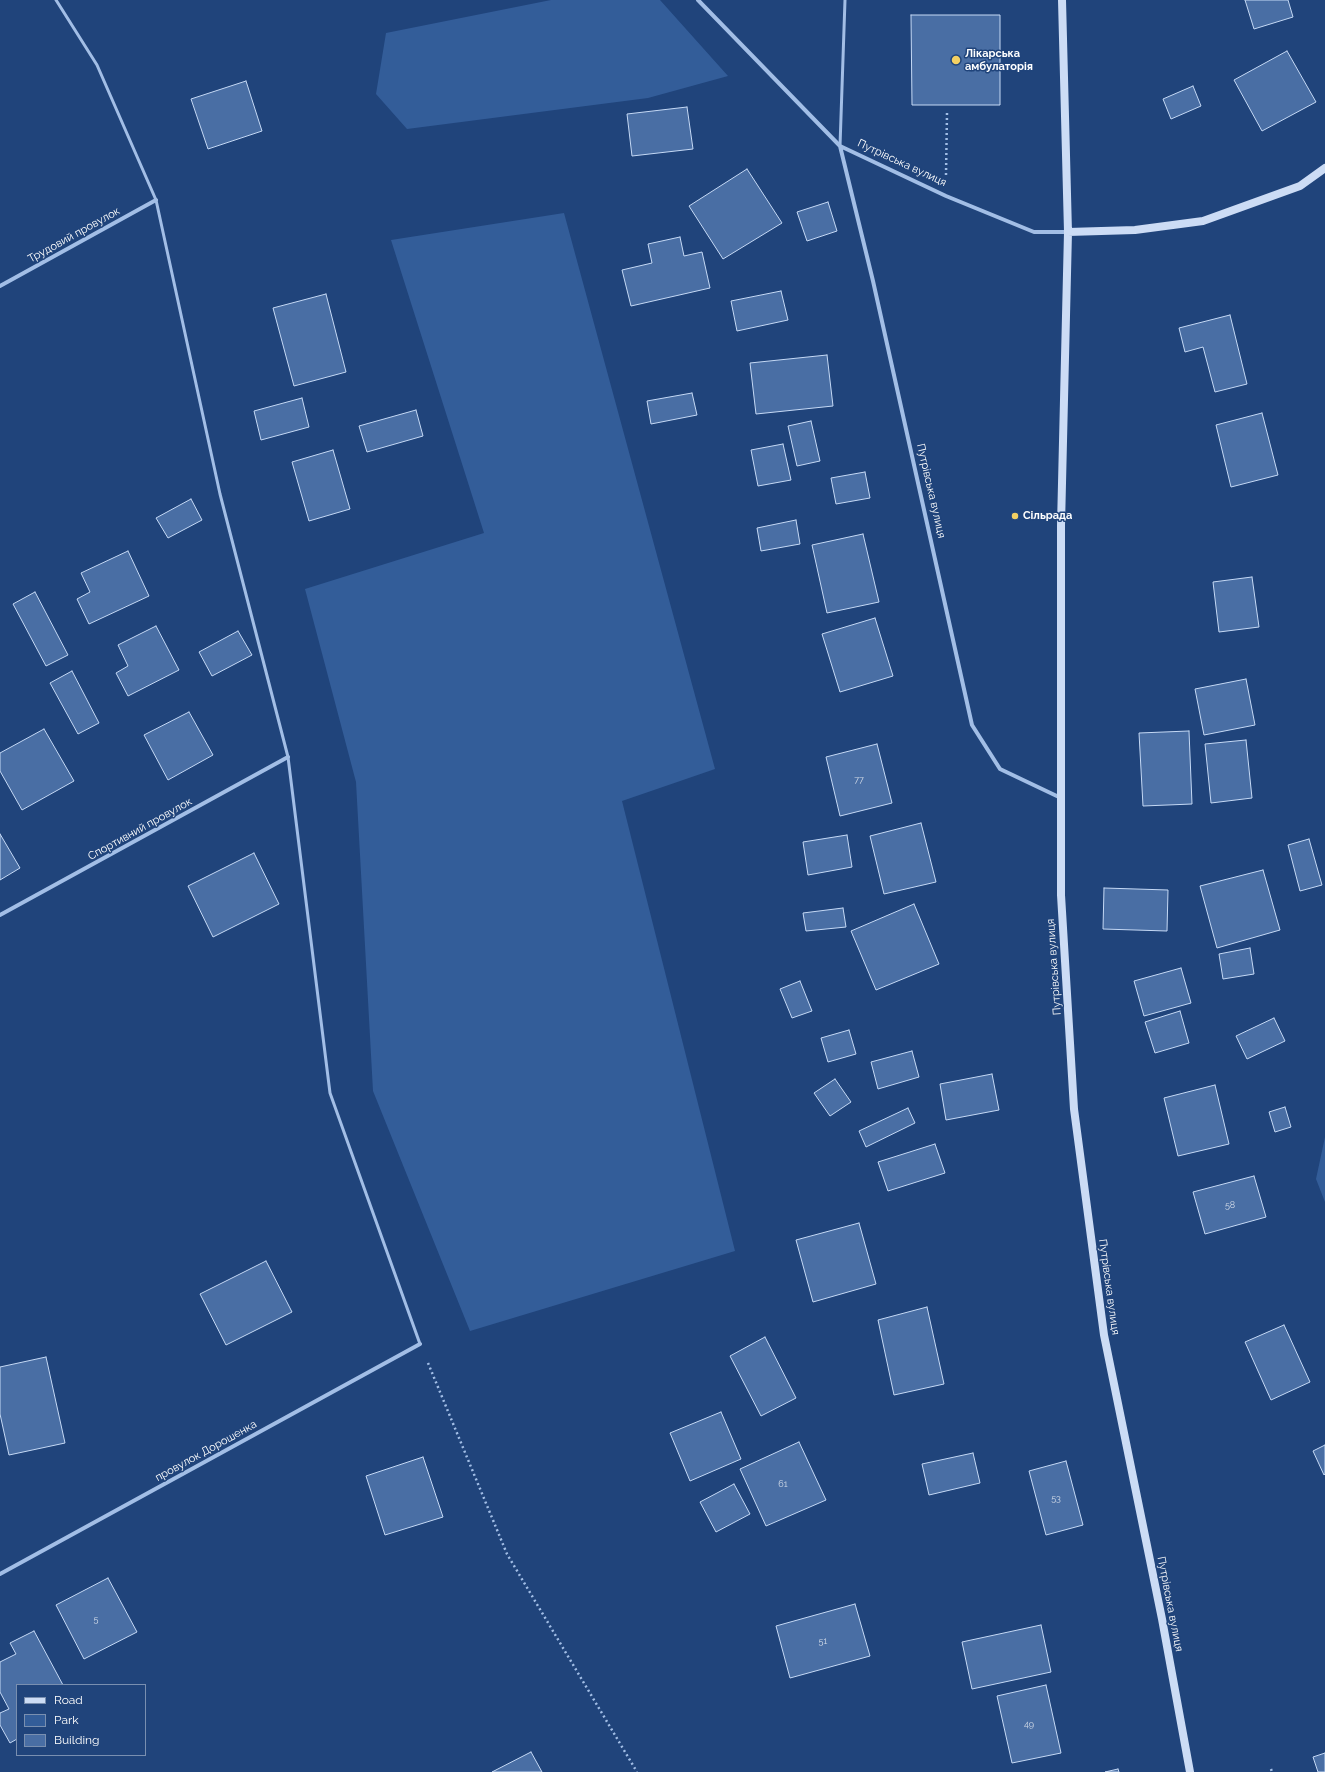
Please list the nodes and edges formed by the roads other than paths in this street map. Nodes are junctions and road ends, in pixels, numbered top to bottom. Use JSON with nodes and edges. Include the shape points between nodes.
{"nodes":[{"id":1,"x":56,"y":0,"type":"edge"},
{"id":2,"x":698,"y":0,"type":"edge"},
{"id":3,"x":845,"y":0,"type":"edge"},
{"id":4,"x":1062,"y":0,"type":"edge"},
{"id":5,"x":840,"y":146,"type":"junction"},
{"id":6,"x":1325,"y":168,"type":"edge"},
{"id":7,"x":156,"y":200,"type":"junction"},
{"id":8,"x":1068,"y":232,"type":"junction"},
{"id":9,"x":0,"y":286,"type":"edge"},
{"id":10,"x":288,"y":757,"type":"junction"},
{"id":11,"x":1060,"y":798,"type":"junction"},
{"id":12,"x":0,"y":915,"type":"edge"},
{"id":13,"x":420,"y":1344,"type":"joint"},
{"id":14,"x":0,"y":1574,"type":"edge"},
{"id":15,"x":1190,"y":1772,"type":"edge"}],
"edges":[{"from":1,"to":7,"type":"lane","via":[[97,66]]},
{"from":2,"to":5,"type":"street","name":"Путрівська вулиця"},
{"from":3,"to":5,"type":"lane"},
{"from":4,"to":8,"type":"main road","name":"Путрівська вулиця"},
{"from":5,"to":8,"type":"street","name":"Путрівська вулиця","via":[[946,196],[1034,232]]},
{"from":5,"to":11,"type":"street","name":"Путрівська вулиця","via":[[873,281],[972,725],[1000,769]]},
{"from":6,"to":8,"type":"main road","via":[[1300,186],[1203,221],[1135,230]]},
{"from":7,"to":9,"type":"street","name":"Трудовий провулок"},
{"from":7,"to":10,"type":"lane","via":[[220,494]]},
{"from":8,"to":11,"type":"main road","name":"Путрівська вулиця","via":[[1061,526]]},
{"from":10,"to":12,"type":"street","name":"Спортивний провулок"},
{"from":10,"to":13,"type":"lane","via":[[330,1094]]},
{"from":11,"to":15,"type":"main road","name":"Путрівська вулиця","via":[[1060,895],[1074,1109],[1100,1304]]},
{"from":13,"to":14,"type":"street","name":"провулок Дорошенка"}]}
